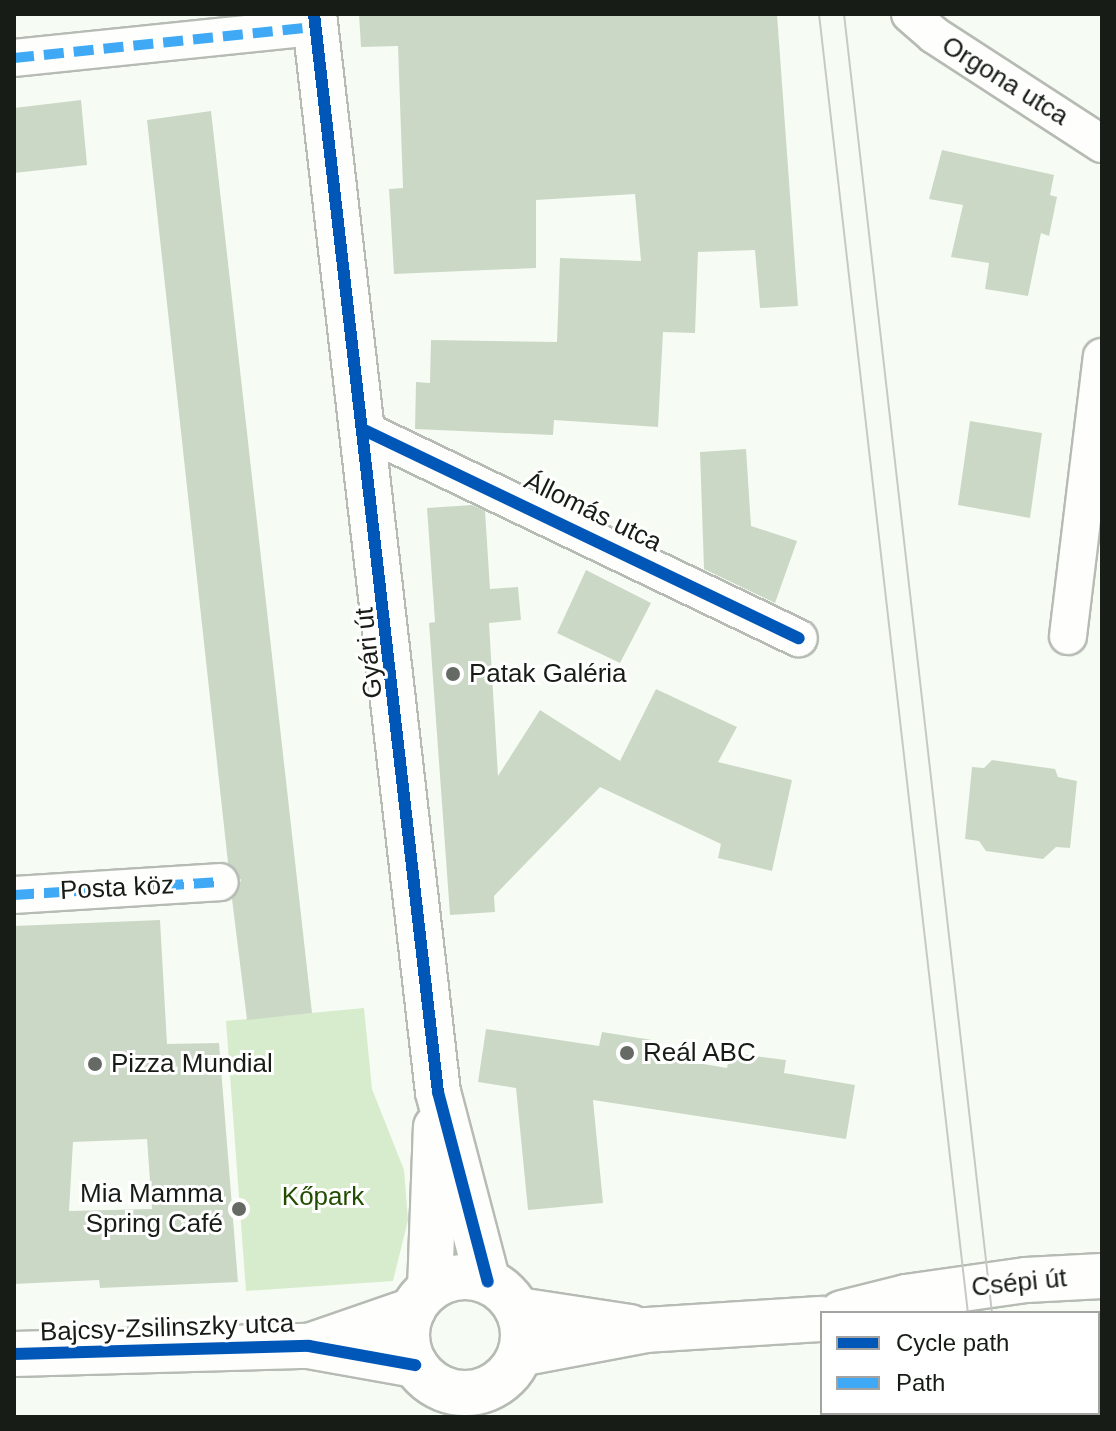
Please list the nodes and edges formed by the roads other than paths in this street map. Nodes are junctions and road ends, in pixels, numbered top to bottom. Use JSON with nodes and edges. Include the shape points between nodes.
{"nodes":[{"id":1,"x":910,"y":14,"type":"edge"},
{"id":2,"x":315,"y":20,"type":"edge"},
{"id":3,"x":14,"y":58,"type":"edge"},
{"id":4,"x":1102,"y":144,"type":"edge"},
{"id":5,"x":1102,"y":357,"type":"edge"},
{"id":6,"x":364,"y":430,"type":"junction"},
{"id":7,"x":1068,"y":636,"type":"dead end"},
{"id":8,"x":799,"y":638,"type":"dead end"},
{"id":9,"x":220,"y":882,"type":"dead end"},
{"id":10,"x":14,"y":895,"type":"edge"},
{"id":11,"x":438,"y":1092,"type":"junction"},
{"id":12,"x":1102,"y":1276,"type":"edge"},
{"id":13,"x":1102,"y":1283,"type":"edge"},
{"id":14,"x":503,"y":1296,"type":"junction"},
{"id":15,"x":422,"y":1299,"type":"junction"},
{"id":16,"x":854,"y":1311,"type":"edge"},
{"id":17,"x":1024,"y":1311,"type":"edge"},
{"id":18,"x":820,"y":1317,"type":"edge"},
{"id":19,"x":646,"y":1330,"type":"junction"},
{"id":20,"x":309,"y":1346,"type":"junction"},
{"id":21,"x":14,"y":1354,"type":"edge"},
{"id":22,"x":503,"y":1385,"type":"edge"},
{"id":23,"x":433,"y":1390,"type":"edge"}],
"edges":[{"from":1,"to":4,"type":"street","name":"Orgona utca"},
{"from":2,"to":3,"type":"street"},
{"from":2,"to":6,"type":"street","name":"Gyári út"},
{"from":5,"to":7,"type":"street"},
{"from":6,"to":8,"type":"street","name":"Állomás utca"},
{"from":6,"to":11,"type":"street","name":"Gyári út"},
{"from":9,"to":10,"type":"street","name":"Posta köz"},
{"from":11,"to":14,"type":"street","name":"Gyári út"},
{"from":11,"to":15,"type":"street","name":"Gyári út"},
{"from":12,"to":16,"type":"street","name":"Csépi út","via":[[951,1290]]},
{"from":13,"to":17,"type":"street","name":"Csépi út"},
{"from":14,"to":15,"type":"street","via":[[458,1278]]},
{"from":14,"to":19,"type":"street","name":"Csépi út"},
{"from":14,"to":22,"type":"street","via":[[523,1332]]},
{"from":15,"to":20,"type":"street","name":"Bajcsy-Zsilinszky utca"},
{"from":15,"to":23,"type":"street","via":[[408,1347]]},
{"from":18,"to":19,"type":"street","name":"Csépi út"},
{"from":19,"to":22,"type":"street","name":"Csépi út"},
{"from":20,"to":21,"type":"street","name":"Bajcsy-Zsilinszky utca"},
{"from":20,"to":23,"type":"street","name":"Bajcsy-Zsilinszky utca"},
{"from":22,"to":23,"type":"street","via":[[466,1393]]}]}
